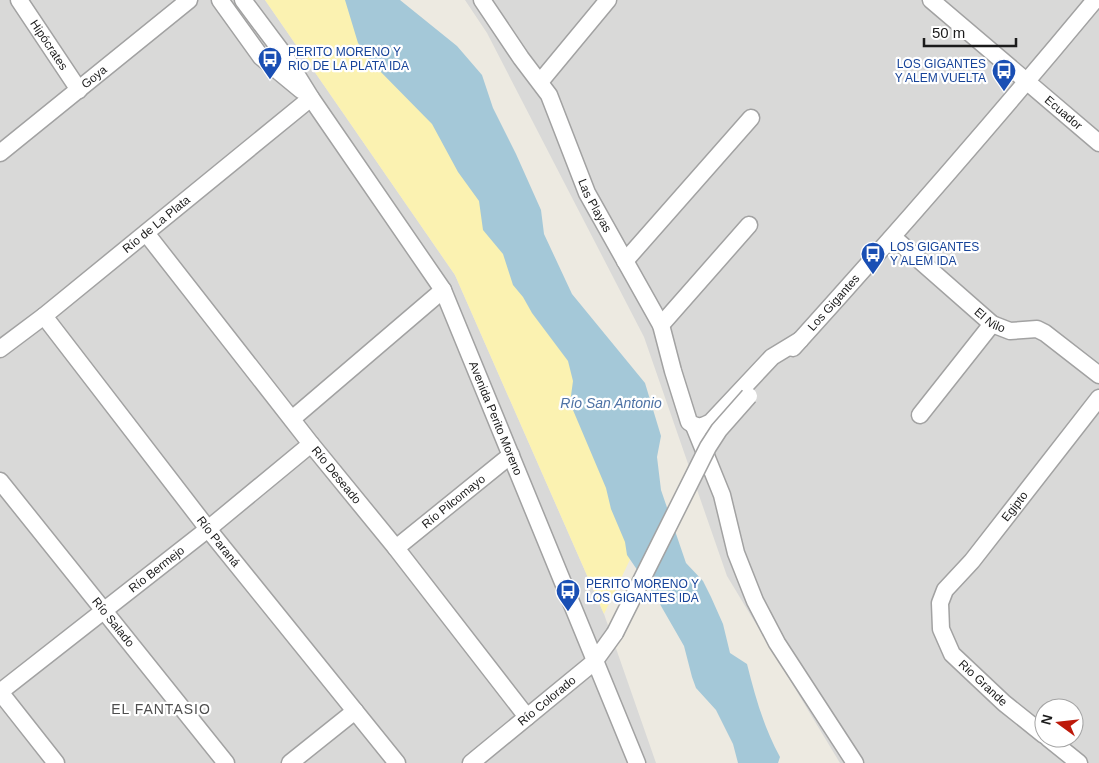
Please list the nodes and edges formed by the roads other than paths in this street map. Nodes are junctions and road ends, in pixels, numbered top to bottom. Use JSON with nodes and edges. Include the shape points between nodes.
{"nodes":[{"id":1,"x":20,"y":0,"type":"edge"},
{"id":2,"x":189,"y":0,"type":"edge"},
{"id":3,"x":220,"y":0,"type":"edge"},
{"id":4,"x":243,"y":0,"type":"edge"},
{"id":5,"x":482,"y":0,"type":"edge"},
{"id":6,"x":608,"y":0,"type":"edge"},
{"id":7,"x":930,"y":0,"type":"edge"},
{"id":8,"x":1095,"y":0,"type":"edge"},
{"id":9,"x":540,"y":82,"type":"junction"},
{"id":10,"x":1027,"y":82,"type":"junction"},
{"id":11,"x":78,"y":90,"type":"junction"},
{"id":12,"x":311,"y":98,"type":"junction"},
{"id":13,"x":751,"y":118,"type":"dead end"},
{"id":14,"x":1099,"y":143,"type":"edge"},
{"id":15,"x":0,"y":153,"type":"edge"},
{"id":16,"x":749,"y":225,"type":"dead end"},
{"id":17,"x":146,"y":233,"type":"junction"},
{"id":18,"x":893,"y":237,"type":"junction"},
{"id":19,"x":626,"y":261,"type":"junction"},
{"id":20,"x":443,"y":290,"type":"junction"},
{"id":21,"x":44,"y":316,"type":"junction"},
{"id":22,"x":992,"y":324,"type":"junction"},
{"id":23,"x":661,"y":325,"type":"junction"},
{"id":24,"x":800,"y":340,"type":"junction"},
{"id":25,"x":0,"y":348,"type":"edge"},
{"id":26,"x":1099,"y":375,"type":"edge"},
{"id":27,"x":1099,"y":398,"type":"edge"},
{"id":28,"x":920,"y":415,"type":"dead end"},
{"id":29,"x":292,"y":419,"type":"junction"},
{"id":30,"x":692,"y":424,"type":"junction"},
{"id":31,"x":311,"y":444,"type":"junction"},
{"id":32,"x":512,"y":455,"type":"junction"},
{"id":33,"x":0,"y":481,"type":"edge"},
{"id":34,"x":208,"y":529,"type":"junction"},
{"id":35,"x":396,"y":548,"type":"junction"},
{"id":36,"x":105,"y":611,"type":"junction"},
{"id":37,"x":940,"y":618,"type":"joint"},
{"id":38,"x":615,"y":633,"type":"joint"},
{"id":39,"x":594,"y":662,"type":"junction"},
{"id":40,"x":0,"y":692,"type":"edge"},
{"id":41,"x":355,"y":712,"type":"junction"},
{"id":42,"x":527,"y":717,"type":"junction"},
{"id":43,"x":1034,"y":727,"type":"edge"},
{"id":44,"x":1060,"y":748,"type":"edge"},
{"id":45,"x":56,"y":763,"type":"edge"},
{"id":46,"x":226,"y":763,"type":"edge"},
{"id":47,"x":290,"y":763,"type":"edge"},
{"id":48,"x":397,"y":763,"type":"edge"},
{"id":49,"x":470,"y":763,"type":"edge"},
{"id":50,"x":637,"y":763,"type":"edge"},
{"id":51,"x":855,"y":763,"type":"edge"},
{"id":52,"x":1079,"y":763,"type":"edge"}],
"edges":[{"from":1,"to":11,"type":"street","name":"Hipócrates"},
{"from":2,"to":11,"type":"street","name":"Goya"},
{"from":3,"to":12,"type":"street","name":"Avenida Perito Moreno","via":[[261,57]]},
{"from":4,"to":12,"type":"street","name":"Avenida Perito Moreno","via":[[285,56]]},
{"from":5,"to":9,"type":"street","name":"Las Playas"},
{"from":6,"to":9,"type":"street"},
{"from":7,"to":10,"type":"street","name":"Ecuador"},
{"from":8,"to":10,"type":"street","name":"Los Gigantes"},
{"from":9,"to":19,"type":"street","name":"Las Playas","via":[[549,95],[587,193]]},
{"from":10,"to":14,"type":"street","name":"Ecuador"},
{"from":10,"to":18,"type":"street","name":"Los Gigantes"},
{"from":11,"to":15,"type":"street","name":"Goya"},
{"from":12,"to":17,"type":"street","name":"Río de La Plata"},
{"from":12,"to":20,"type":"street","name":"Avenida Perito Moreno"},
{"from":13,"to":19,"type":"street"},
{"from":16,"to":23,"type":"street"},
{"from":17,"to":21,"type":"street","name":"Río de La Plata"},
{"from":17,"to":29,"type":"street","name":"Río Deseado"},
{"from":18,"to":22,"type":"street","name":"El Nilo"},
{"from":18,"to":24,"type":"street","name":"Los Gigantes"},
{"from":19,"to":23,"type":"street","name":"Las Playas"},
{"from":20,"to":29,"type":"street"},
{"from":20,"to":32,"type":"street","name":"Avenida Perito Moreno"},
{"from":21,"to":25,"type":"street","name":"Río de La Plata"},
{"from":21,"to":34,"type":"street","name":"Río Paraná"},
{"from":22,"to":26,"type":"street","name":"El Nilo","via":[[1010,331],[1037,329]]},
{"from":22,"to":28,"type":"street"},
{"from":23,"to":30,"type":"street","name":"Las Playas"},
{"from":24,"to":30,"type":"street","via":[[772,357],[711,422],[702,427]]},
{"from":24,"to":38,"type":"street","name":"Los Gigantes","bridge":true,"via":[[719,430],[708,447]]},
{"from":27,"to":37,"type":"street","name":"Egipto","via":[[972,561],[945,590],[940,603]]},
{"from":29,"to":31,"type":"street","name":"Río Deseado"},
{"from":30,"to":51,"type":"street","name":"Las Playas","via":[[722,495],[736,553],[755,601],[777,643]]},
{"from":31,"to":34,"type":"street","name":"Río Bermejo"},
{"from":31,"to":35,"type":"street","name":"Río Deseado"},
{"from":32,"to":35,"type":"street","name":"Río Pilcomayo"},
{"from":32,"to":39,"type":"street","name":"Avenida Perito Moreno"},
{"from":33,"to":36,"type":"street","name":"Río Salado"},
{"from":34,"to":36,"type":"street","name":"Río Bermejo"},
{"from":34,"to":41,"type":"street","name":"Río Paraná"},
{"from":35,"to":42,"type":"street","name":"Río Deseado"},
{"from":36,"to":40,"type":"street","name":"Río Bermejo"},
{"from":36,"to":46,"type":"street","name":"Río Salado"},
{"from":37,"to":43,"type":"street","name":"Rio Grande","via":[[941,629],[952,654]]},
{"from":38,"to":39,"type":"street","name":"Río Colorado"},
{"from":39,"to":42,"type":"street","name":"Río Colorado"},
{"from":39,"to":50,"type":"street","name":"Avenida Perito Moreno"},
{"from":40,"to":45,"type":"street"},
{"from":41,"to":47,"type":"street"},
{"from":41,"to":48,"type":"street","name":"Río Paraná"},
{"from":42,"to":49,"type":"street","name":"Río Colorado"},
{"from":44,"to":52,"type":"street"}]}
